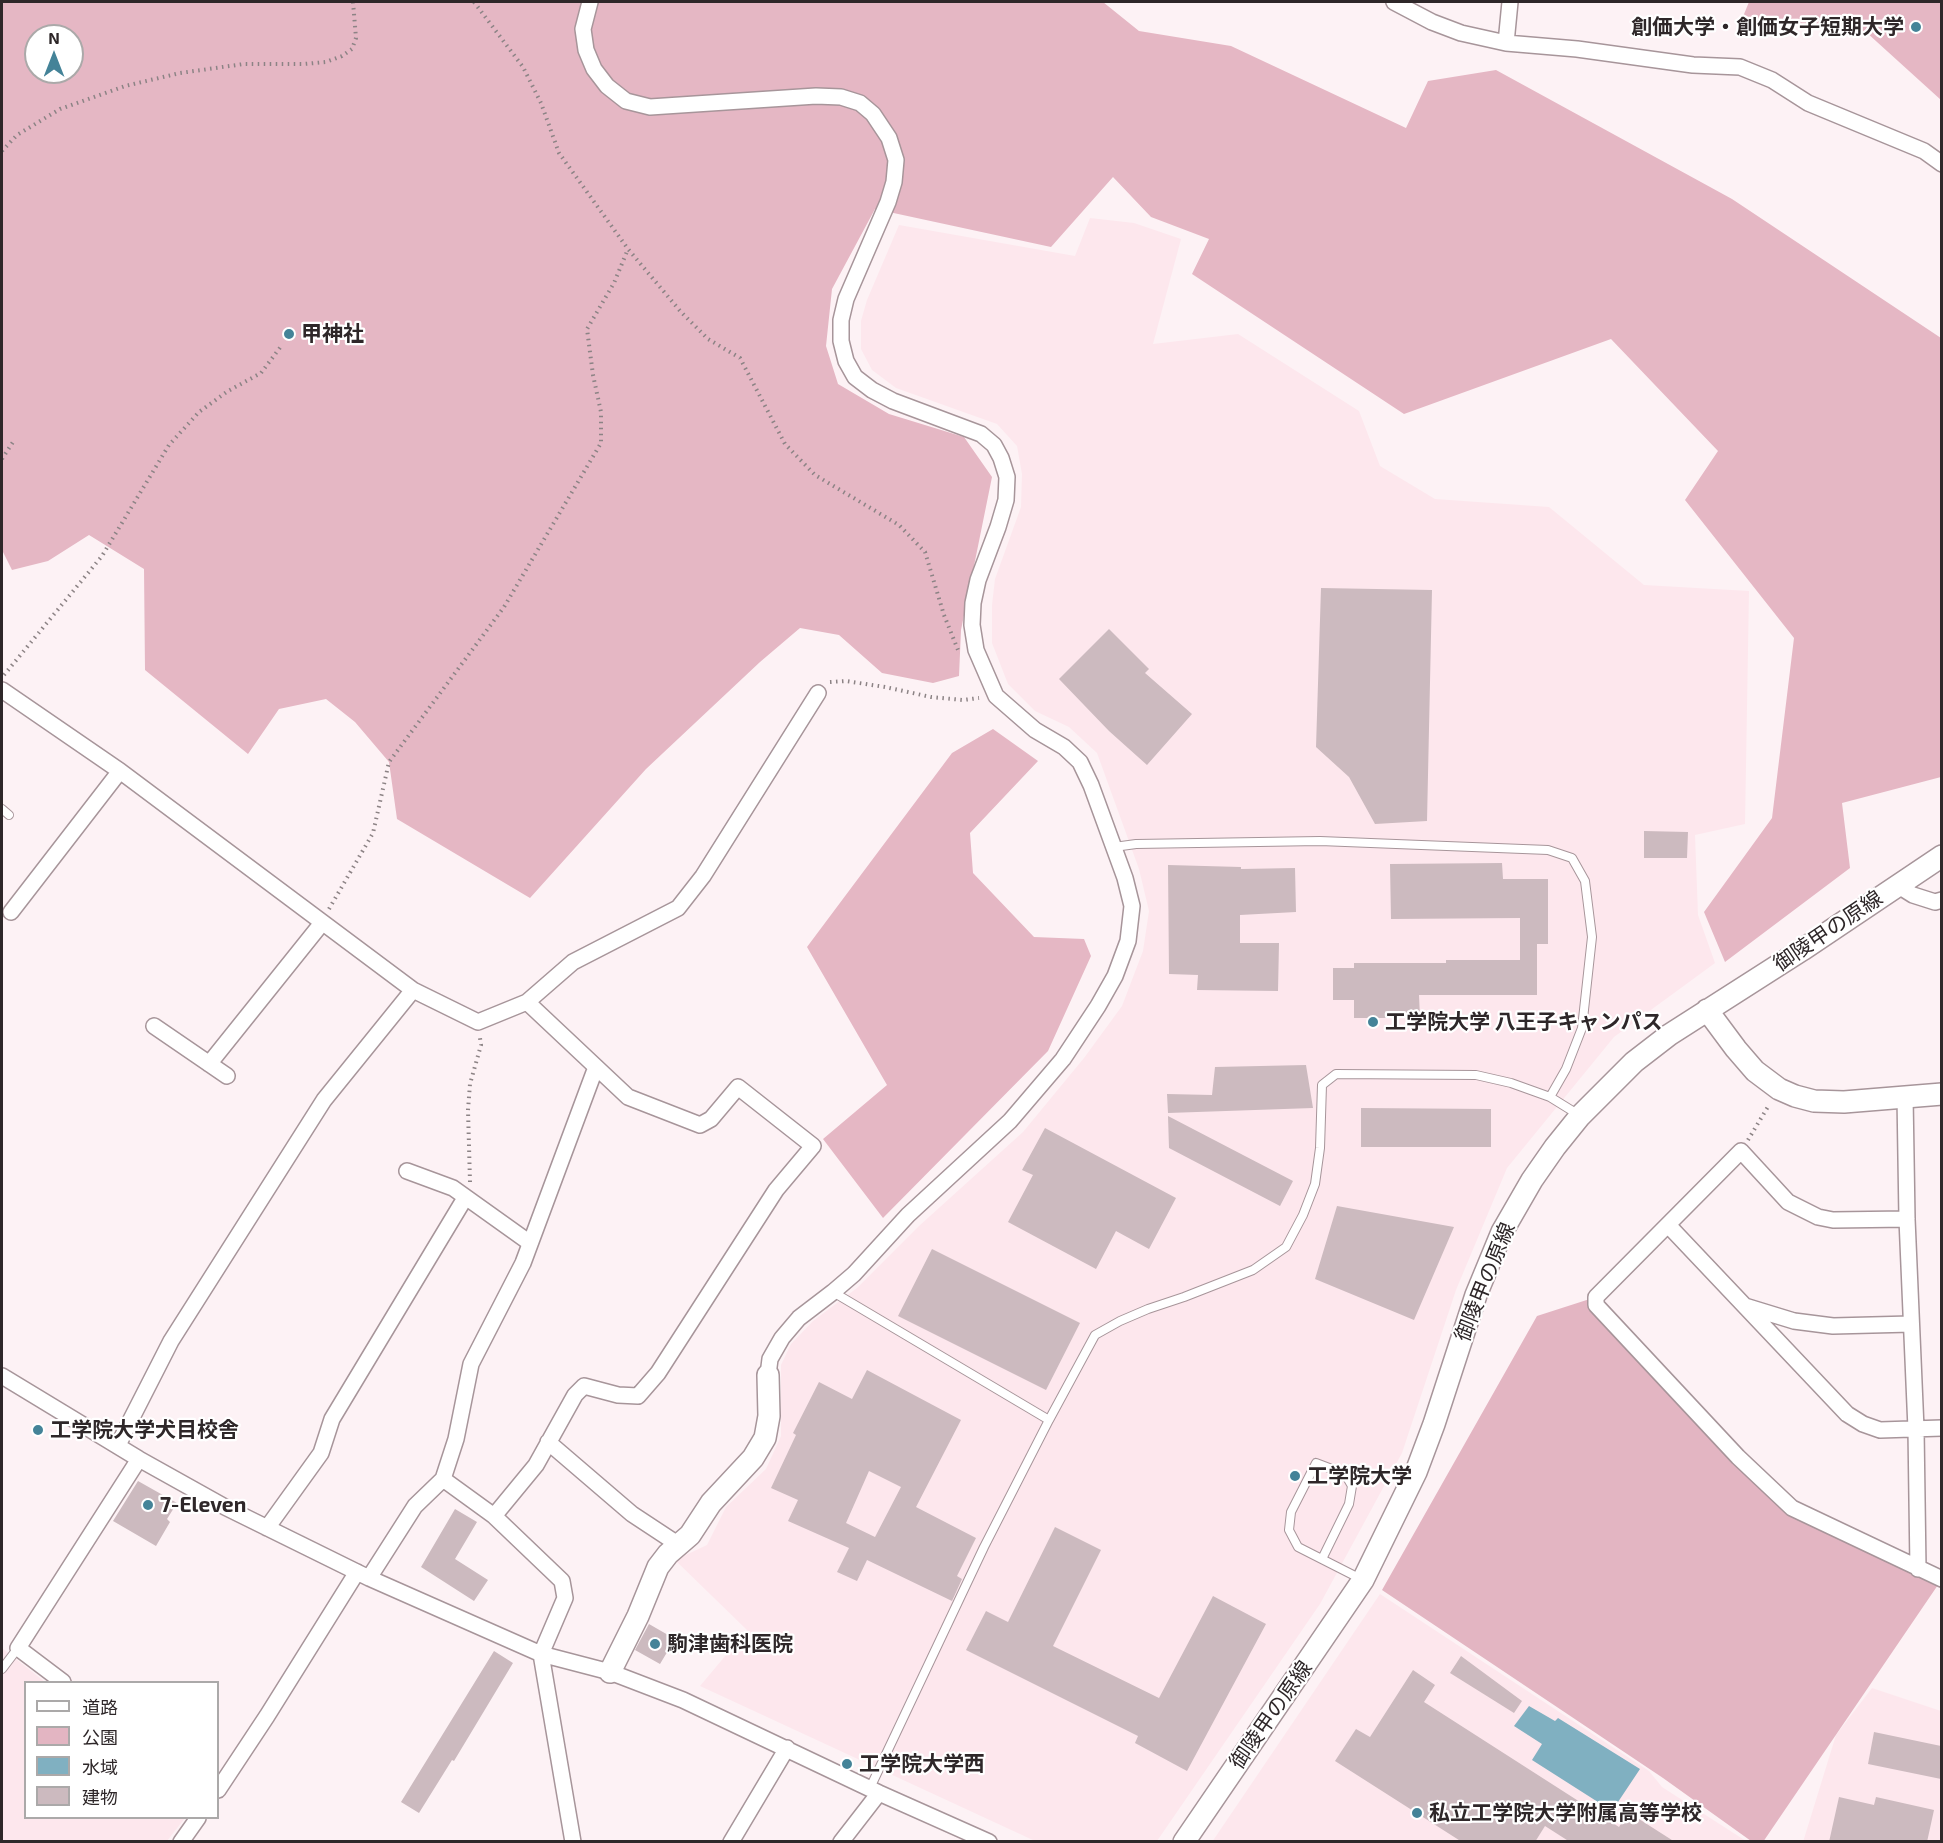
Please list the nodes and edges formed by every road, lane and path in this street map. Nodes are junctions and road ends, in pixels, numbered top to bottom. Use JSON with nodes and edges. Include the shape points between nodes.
{"nodes":[{"id":1,"x":353,"y":2,"type":"edge"},
{"id":2,"x":474,"y":2,"type":"edge"},
{"id":3,"x":590,"y":2,"type":"edge"},
{"id":4,"x":1394,"y":2,"type":"edge"},
{"id":5,"x":1510,"y":2,"type":"edge"},
{"id":6,"x":1506,"y":43,"type":"junction"},
{"id":7,"x":2,"y":151,"type":"edge"},
{"id":8,"x":1941,"y":164,"type":"edge"},
{"id":9,"x":628,"y":249,"type":"junction"},
{"id":10,"x":282,"y":345,"type":"dead end"},
{"id":11,"x":13,"y":442,"type":"dead end"},
{"id":12,"x":2,"y":459,"type":"edge"},
{"id":13,"x":982,"y":668,"type":"junction"},
{"id":14,"x":2,"y":678,"type":"edge"},
{"id":15,"x":2,"y":690,"type":"edge"},
{"id":16,"x":819,"y":693,"type":"joint"},
{"id":17,"x":996,"y":696,"type":"junction"},
{"id":18,"x":120,"y":771,"type":"junction"},
{"id":19,"x":1114,"y":848,"type":"junction"},
{"id":20,"x":1941,"y":856,"type":"edge"},
{"id":21,"x":1897,"y":885,"type":"junction"},
{"id":22,"x":1941,"y":900,"type":"edge"},
{"id":23,"x":11,"y":912,"type":"dead end"},
{"id":24,"x":322,"y":923,"type":"junction"},
{"id":25,"x":413,"y":990,"type":"junction"},
{"id":26,"x":526,"y":1002,"type":"junction"},
{"id":27,"x":1707,"y":1010,"type":"junction"},
{"id":28,"x":478,"y":1022,"type":"junction"},
{"id":29,"x":154,"y":1026,"type":"dead end"},
{"id":30,"x":209,"y":1064,"type":"junction"},
{"id":31,"x":596,"y":1067,"type":"junction"},
{"id":32,"x":227,"y":1076,"type":"dead end"},
{"id":33,"x":1779,"y":1089,"type":"junction"},
{"id":34,"x":1941,"y":1094,"type":"edge"},
{"id":35,"x":1905,"y":1096,"type":"junction"},
{"id":36,"x":1550,"y":1097,"type":"junction"},
{"id":37,"x":1580,"y":1116,"type":"junction"},
{"id":38,"x":1740,"y":1151,"type":"junction"},
{"id":39,"x":407,"y":1171,"type":"dead end"},
{"id":40,"x":465,"y":1198,"type":"junction"},
{"id":41,"x":1907,"y":1218,"type":"junction"},
{"id":42,"x":1668,"y":1226,"type":"junction"},
{"id":43,"x":530,"y":1243,"type":"junction"},
{"id":44,"x":833,"y":1292,"type":"junction"},
{"id":45,"x":1745,"y":1306,"type":"junction"},
{"id":46,"x":1911,"y":1324,"type":"junction"},
{"id":47,"x":768,"y":1375,"type":"joint"},
{"id":48,"x":2,"y":1376,"type":"edge"},
{"id":49,"x":1049,"y":1420,"type":"junction"},
{"id":50,"x":1941,"y":1428,"type":"edge"},
{"id":51,"x":1916,"y":1429,"type":"junction"},
{"id":52,"x":548,"y":1442,"type":"junction"},
{"id":53,"x":118,"y":1445,"type":"junction"},
{"id":54,"x":139,"y":1459,"type":"junction"},
{"id":55,"x":443,"y":1479,"type":"junction"},
{"id":56,"x":494,"y":1516,"type":"junction"},
{"id":57,"x":267,"y":1528,"type":"junction"},
{"id":58,"x":679,"y":1545,"type":"junction"},
{"id":59,"x":1322,"y":1559,"type":"junction"},
{"id":60,"x":1918,"y":1569,"type":"junction"},
{"id":61,"x":363,"y":1575,"type":"junction"},
{"id":62,"x":1363,"y":1580,"type":"junction"},
{"id":63,"x":1941,"y":1580,"type":"edge"},
{"id":64,"x":18,"y":1648,"type":"junction"},
{"id":65,"x":541,"y":1654,"type":"junction"},
{"id":66,"x":2,"y":1669,"type":"edge"},
{"id":67,"x":610,"y":1672,"type":"junction"},
{"id":68,"x":60,"y":1681,"type":"edge"},
{"id":69,"x":787,"y":1748,"type":"junction"},
{"id":70,"x":219,"y":1788,"type":"edge"},
{"id":71,"x":874,"y":1790,"type":"junction"},
{"id":72,"x":197,"y":1819,"type":"edge"},
{"id":73,"x":181,"y":1842,"type":"edge"},
{"id":74,"x":573,"y":1842,"type":"edge"},
{"id":75,"x":731,"y":1842,"type":"edge"},
{"id":76,"x":841,"y":1842,"type":"edge"},
{"id":77,"x":989,"y":1842,"type":"edge"},
{"id":78,"x":1184,"y":1842,"type":"edge"}],
"edges":[{"from":1,"to":7,"type":"path","via":[[356,38],[352,49],[342,56],[304,64],[244,64],[125,86],[60,109],[17,135]]},
{"from":2,"to":9,"type":"path","via":[[523,67],[559,153]]},
{"from":3,"to":13,"type":"street","via":[[583,29],[586,50],[607,86],[626,101],[650,107],[841,97],[860,102],[889,138],[896,160],[894,182],[846,299],[841,342],[855,377],[872,390],[981,434],[1001,458],[1007,477],[1006,500],[973,603],[972,625]]},
{"from":4,"to":6,"type":"street","via":[[1461,33]]},
{"from":5,"to":6,"type":"street"},
{"from":6,"to":8,"type":"street","via":[[1740,67],[1772,80],[1808,104],[1924,151]]},
{"from":9,"to":13,"type":"path","via":[[708,339],[741,358],[785,444],[815,475],[899,525],[925,552],[953,640],[964,662]]},
{"from":9,"to":24,"type":"path","via":[[614,283],[587,329],[602,412],[601,443],[504,607],[389,762],[373,833]]},
{"from":10,"to":14,"type":"path","via":[[261,373],[199,412],[169,445],[102,556]]},
{"from":11,"to":12,"type":"path"},
{"from":13,"to":17,"type":"street"},
{"from":15,"to":18,"type":"street"},
{"from":16,"to":17,"type":"path","via":[[830,682],[846,681],[963,700]]},
{"from":16,"to":26,"type":"street","via":[[703,876],[678,908],[573,962]]},
{"from":17,"to":19,"type":"street","via":[[1080,762]]},
{"from":18,"to":23,"type":"street"},
{"from":18,"to":24,"type":"street"},
{"from":19,"to":36,"type":"lane","via":[[1136,844],[1320,841],[1548,850],[1572,858],[1585,881],[1592,937],[1582,1028]]},
{"from":19,"to":44,"type":"street","via":[[1132,906],[1128,941],[1098,1006],[1063,1059],[1010,1121],[908,1215]]},
{"from":20,"to":21,"type":"street","name":"御陵甲の原線"},
{"from":21,"to":22,"type":"street","via":[[1913,895],[1935,902]]},
{"from":21,"to":27,"type":"street","name":"御陵甲の原線"},
{"from":24,"to":25,"type":"street"},
{"from":24,"to":30,"type":"street"},
{"from":25,"to":28,"type":"street"},
{"from":25,"to":53,"type":"street","via":[[324,1100],[171,1341]]},
{"from":26,"to":28,"type":"street"},
{"from":26,"to":31,"type":"street"},
{"from":27,"to":33,"type":"street","via":[[1742,1057]]},
{"from":27,"to":37,"type":"street","name":"御陵甲の原線","via":[[1634,1062]]},
{"from":28,"to":40,"type":"path","via":[[481,1045],[470,1084],[470,1184]]},
{"from":29,"to":30,"type":"street"},
{"from":30,"to":32,"type":"street"},
{"from":31,"to":43,"type":"street"},
{"from":31,"to":52,"type":"street","via":[[628,1097],[700,1125],[711,1119],[738,1087],[813,1146],[776,1190],[658,1373],[638,1396],[584,1386],[574,1395]]},
{"from":33,"to":35,"type":"street","via":[[1814,1101]]},
{"from":33,"to":38,"type":"path"},
{"from":34,"to":35,"type":"street"},
{"from":35,"to":41,"type":"street"},
{"from":36,"to":37,"type":"lane"},
{"from":36,"to":49,"type":"lane","via":[[1476,1075],[1336,1074],[1322,1084],[1315,1184],[1286,1247],[1252,1270],[1148,1309],[1095,1335]]},
{"from":37,"to":62,"type":"street","name":"御陵甲の原線","via":[[1532,1180],[1502,1232],[1476,1295],[1416,1472]]},
{"from":38,"to":41,"type":"street","via":[[1788,1202],[1818,1217]]},
{"from":38,"to":42,"type":"street"},
{"from":39,"to":40,"type":"street","via":[[453,1188]]},
{"from":40,"to":43,"type":"street"},
{"from":40,"to":57,"type":"street","via":[[332,1419],[321,1453]]},
{"from":41,"to":46,"type":"street"},
{"from":42,"to":45,"type":"street"},
{"from":42,"to":60,"type":"street","via":[[1596,1298],[1596,1305],[1738,1457],[1792,1508]]},
{"from":43,"to":55,"type":"street","via":[[471,1364],[456,1439]]},
{"from":44,"to":47,"type":"street","via":[[799,1318],[782,1338],[770,1359]]},
{"from":44,"to":49,"type":"lane"},
{"from":45,"to":46,"type":"street","via":[[1794,1321],[1833,1326]]},
{"from":45,"to":51,"type":"street","via":[[1848,1414],[1880,1430]]},
{"from":46,"to":51,"type":"street"},
{"from":47,"to":58,"type":"street","via":[[765,1438],[753,1458]]},
{"from":48,"to":53,"type":"street"},
{"from":49,"to":71,"type":"lane","via":[[984,1547]]},
{"from":50,"to":51,"type":"street"},
{"from":51,"to":60,"type":"street"},
{"from":52,"to":56,"type":"street","via":[[536,1465]]},
{"from":52,"to":58,"type":"street","via":[[633,1514]]},
{"from":53,"to":54,"type":"street"},
{"from":54,"to":57,"type":"street"},
{"from":54,"to":64,"type":"street"},
{"from":55,"to":56,"type":"street"},
{"from":55,"to":61,"type":"street","via":[[415,1506]]},
{"from":56,"to":65,"type":"street","via":[[562,1581],[564,1598]]},
{"from":57,"to":61,"type":"street"},
{"from":58,"to":67,"type":"street","via":[[658,1567]]},
{"from":59,"to":59,"type":"lane","via":[[1298,1547],[1289,1530],[1291,1512],[1316,1463],[1345,1474],[1352,1486],[1349,1504]]},
{"from":59,"to":62,"type":"lane"},
{"from":60,"to":63,"type":"street"},
{"from":61,"to":65,"type":"street"},
{"from":61,"to":70,"type":"street"},
{"from":62,"to":78,"type":"street","name":"御陵甲の原線"},
{"from":64,"to":66,"type":"lane"},
{"from":64,"to":68,"type":"street"},
{"from":65,"to":67,"type":"street"},
{"from":65,"to":74,"type":"street"},
{"from":67,"to":69,"type":"street","via":[[683,1700]]},
{"from":69,"to":71,"type":"street"},
{"from":69,"to":75,"type":"street"},
{"from":71,"to":76,"type":"street"},
{"from":71,"to":77,"type":"street"},
{"from":72,"to":73,"type":"street"}]}
